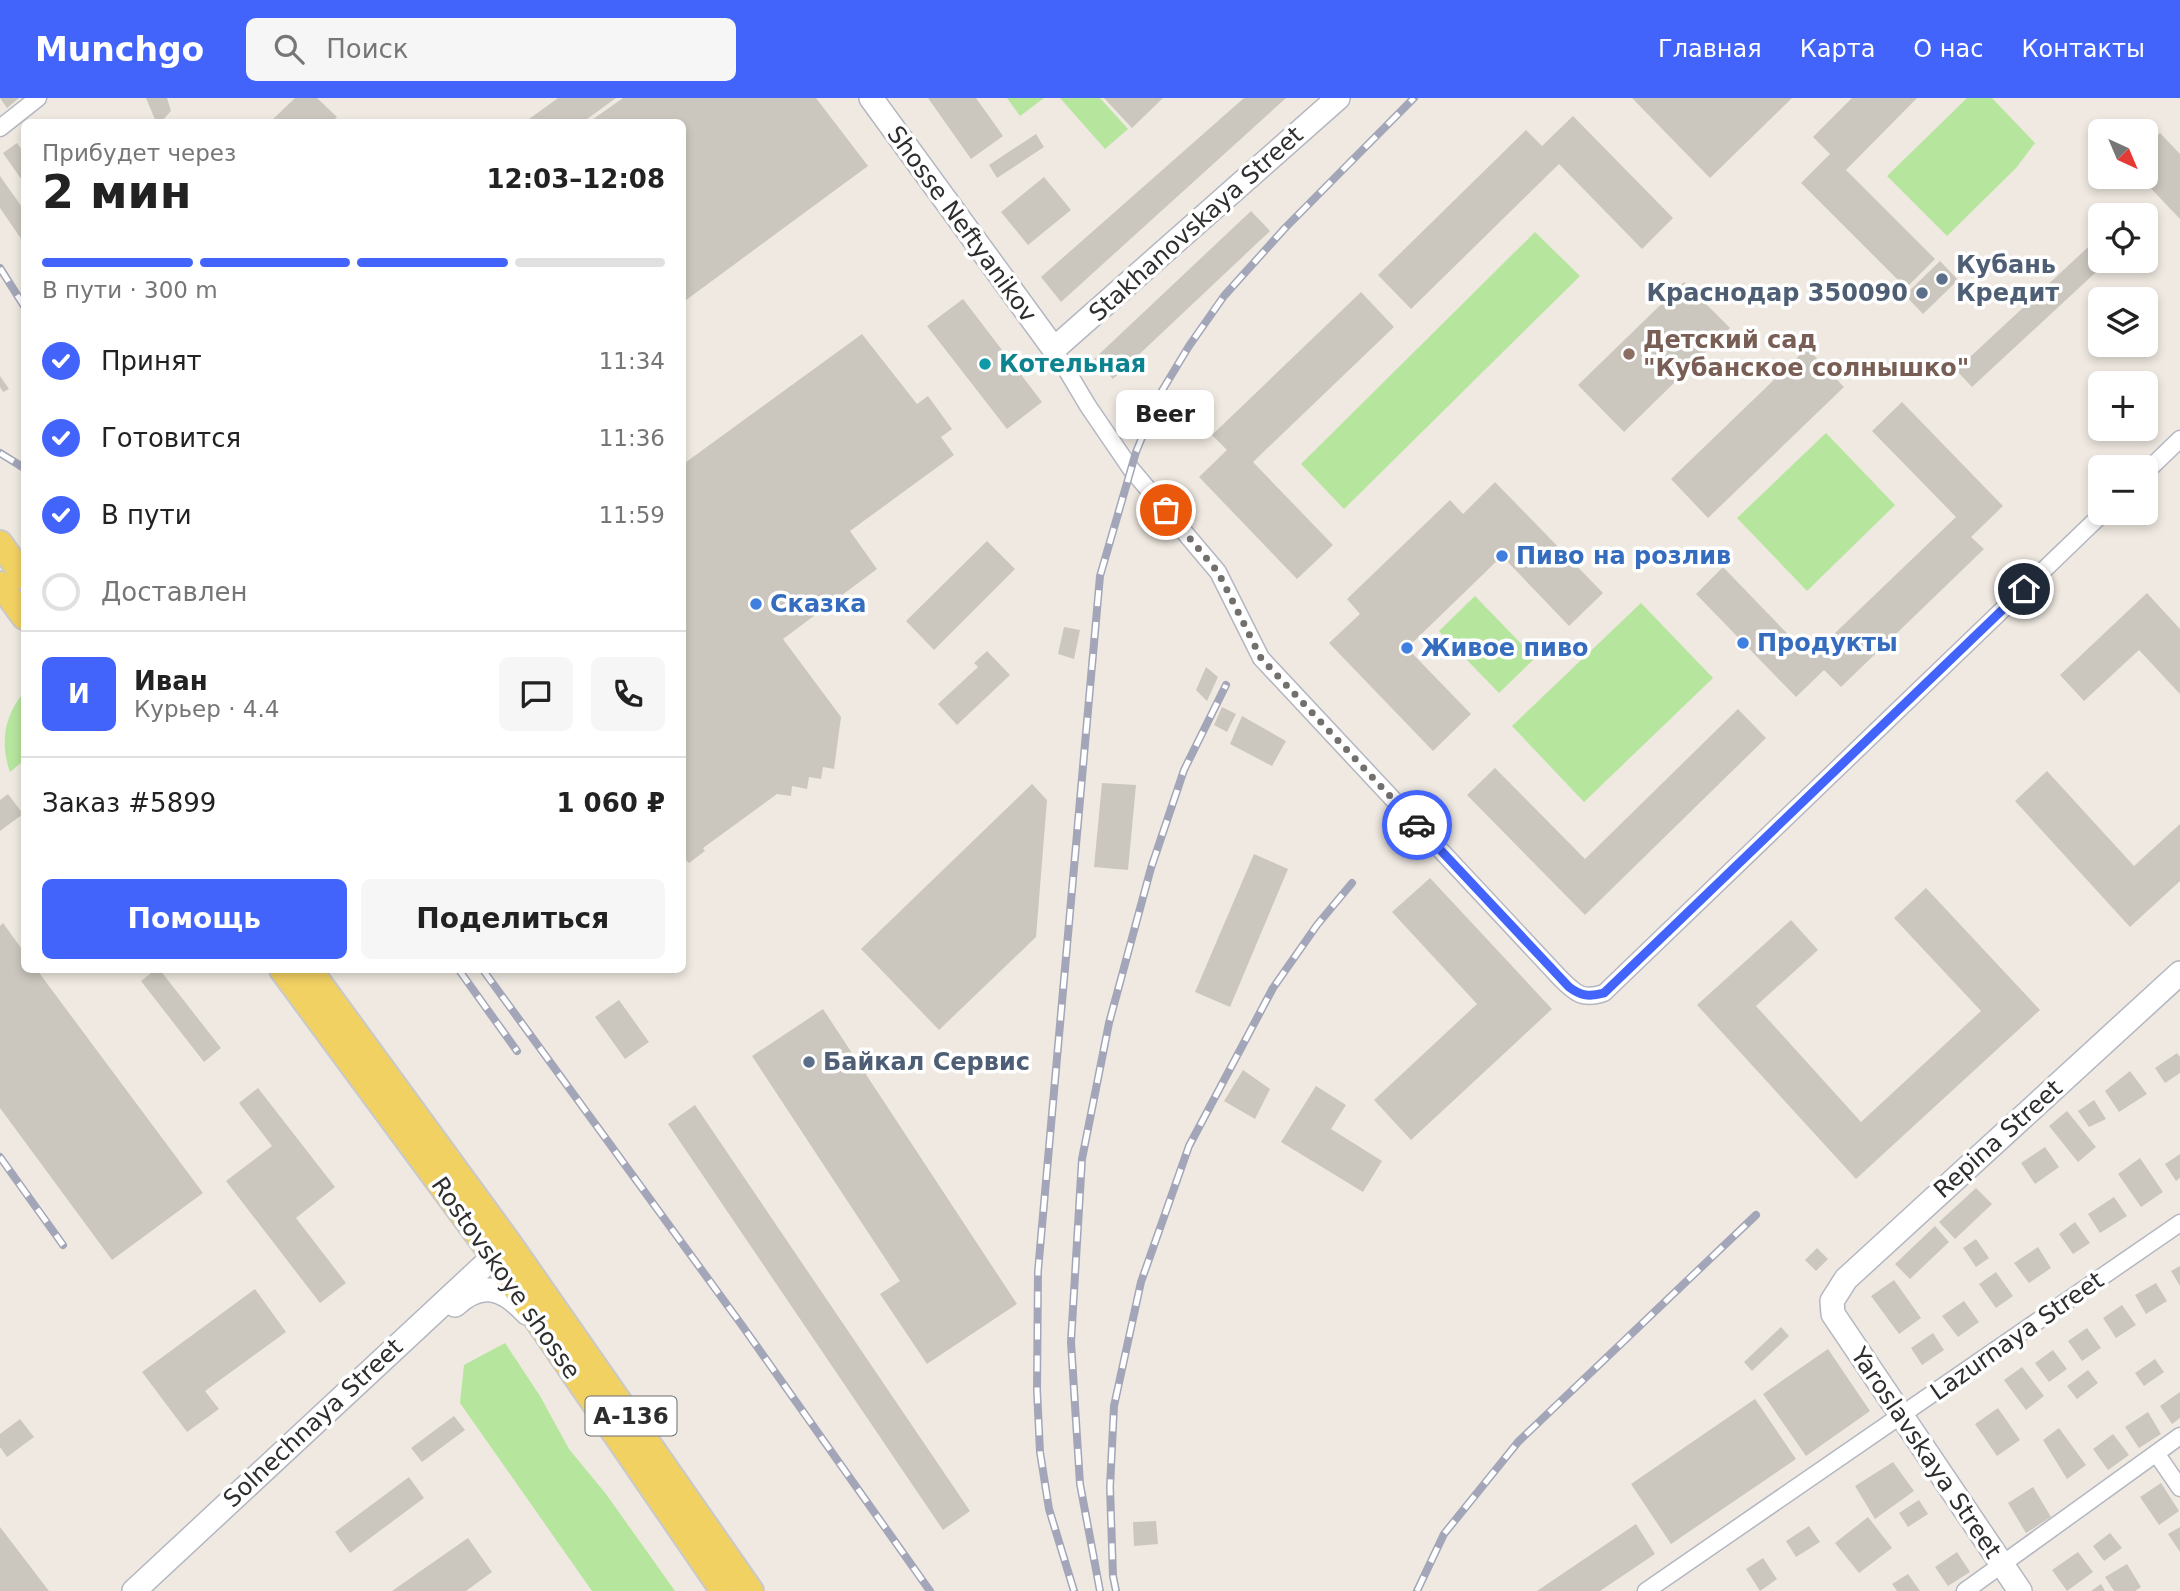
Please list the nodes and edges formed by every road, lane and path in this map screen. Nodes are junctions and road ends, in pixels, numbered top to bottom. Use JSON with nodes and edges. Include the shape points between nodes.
{"nodes":[{"id":1,"x":38,"y":98,"type":"edge"},
{"id":2,"x":871,"y":98,"type":"edge"},
{"id":3,"x":1338,"y":98,"type":"edge"},
{"id":4,"x":0,"y":128,"type":"edge"},
{"id":5,"x":1054,"y":349,"type":"junction"},
{"id":6,"x":2180,"y":439,"type":"edge"},
{"id":7,"x":2158,"y":460,"type":"edge"},
{"id":8,"x":2091,"y":525,"type":"edge"},
{"id":9,"x":0,"y":543,"type":"edge"},
{"id":10,"x":21,"y":573,"type":"edge"},
{"id":11,"x":0,"y":584,"type":"edge"},
{"id":12,"x":21,"y":613,"type":"edge"},
{"id":13,"x":284,"y":973,"type":"edge"},
{"id":14,"x":312,"y":973,"type":"edge"},
{"id":15,"x":2180,"y":974,"type":"edge"},
{"id":16,"x":2180,"y":1223,"type":"edge"},
{"id":17,"x":501,"y":1249,"type":"junction"},
{"id":18,"x":1833,"y":1314,"type":"joint"},
{"id":19,"x":548,"y":1336,"type":"junction"},
{"id":20,"x":356,"y":1383,"type":"junction"},
{"id":21,"x":1900,"y":1416,"type":"junction"},
{"id":22,"x":2180,"y":1436,"type":"edge"},
{"id":23,"x":2156,"y":1452,"type":"junction"},
{"id":24,"x":2180,"y":1488,"type":"edge"},
{"id":25,"x":2001,"y":1564,"type":"junction"},
{"id":26,"x":134,"y":1591,"type":"edge"},
{"id":27,"x":723,"y":1591,"type":"edge"},
{"id":28,"x":751,"y":1591,"type":"edge"},
{"id":29,"x":1646,"y":1591,"type":"edge"},
{"id":30,"x":1965,"y":1591,"type":"edge"},
{"id":31,"x":2020,"y":1591,"type":"edge"}],
"edges":[{"from":1,"to":4,"type":"street"},
{"from":2,"to":5,"type":"street","name":"Shosse Neftyanikov"},
{"from":3,"to":5,"type":"street","name":"Stakhanovskaya Street"},
{"from":5,"to":8,"type":"street","via":[[1131,469],[1218,572],[1261,658],[1561,979],[1578,994],[1591,997],[1604,993]]},
{"from":6,"to":7,"type":"street"},
{"from":9,"to":10,"type":"main road"},
{"from":11,"to":12,"type":"main road"},
{"from":13,"to":17,"type":"main road","name":"Rostovskoye shosse","number":"А-136"},
{"from":14,"to":17,"type":"main road","name":"Rostovskoye shosse","number":"А-136"},
{"from":15,"to":18,"type":"street","name":"Repina Street","via":[[1846,1279],[1832,1301]]},
{"from":16,"to":21,"type":"street","name":"Lazurnaya Street"},
{"from":17,"to":19,"type":"main road","name":"Rostovskoye shosse","number":"А-136"},
{"from":17,"to":20,"type":"street","name":"Solnechnaya Street"},
{"from":17,"to":28,"type":"main road","name":"Rostovskoye shosse","number":"А-136"},
{"from":18,"to":21,"type":"street","name":"Yaroslavskaya Street"},
{"from":19,"to":20,"type":"street","via":[[506,1293],[475,1291],[364,1384]]},
{"from":19,"to":27,"type":"main road","name":"Rostovskoye shosse","number":"А-136"},
{"from":20,"to":26,"type":"street","name":"Solnechnaya Street"},
{"from":21,"to":25,"type":"street","name":"Yaroslavskaya Street"},
{"from":21,"to":29,"type":"street","name":"Lazurnaya Street"},
{"from":22,"to":23,"type":"street"},
{"from":23,"to":24,"type":"street"},
{"from":23,"to":25,"type":"street"},
{"from":25,"to":30,"type":"street"},
{"from":25,"to":31,"type":"street","name":"Yaroslavskaya Street"}]}
